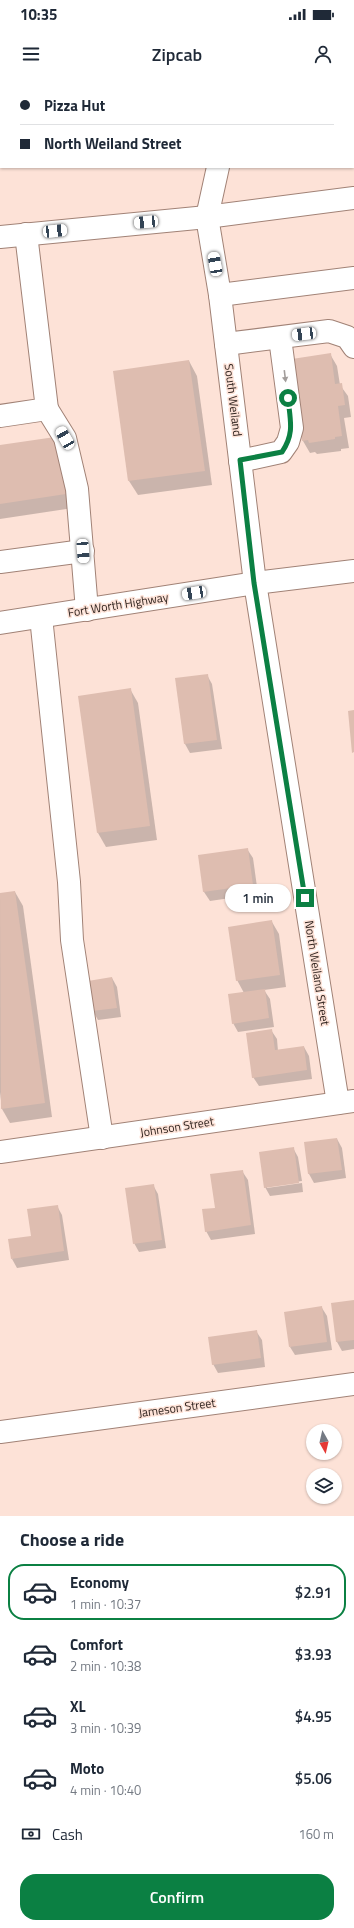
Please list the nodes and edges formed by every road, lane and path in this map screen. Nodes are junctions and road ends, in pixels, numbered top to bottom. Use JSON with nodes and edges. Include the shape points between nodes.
{"nodes":[{"id":1,"x":218,"y":168,"type":"edge"},
{"id":2,"x":354,"y":198,"type":"edge"},
{"id":3,"x":207,"y":217,"type":"junction"},
{"id":4,"x":26,"y":234,"type":"junction"},
{"id":5,"x":0,"y":237,"type":"edge"},
{"id":6,"x":354,"y":278,"type":"edge"},
{"id":7,"x":220,"y":295,"type":"junction"},
{"id":8,"x":280,"y":338,"type":"junction"},
{"id":9,"x":226,"y":344,"type":"junction"},
{"id":10,"x":354,"y":348,"type":"edge"},
{"id":11,"x":47,"y":409,"type":"junction"},
{"id":12,"x":0,"y":416,"type":"edge"},
{"id":13,"x":240,"y":460,"type":"junction"},
{"id":14,"x":83,"y":551,"type":"junction"},
{"id":15,"x":0,"y":562,"type":"edge"},
{"id":16,"x":354,"y":571,"type":"edge"},
{"id":17,"x":254,"y":583,"type":"junction"},
{"id":18,"x":87,"y":610,"type":"junction"},
{"id":19,"x":41,"y":617,"type":"junction"},
{"id":20,"x":0,"y":623,"type":"edge"},
{"id":21,"x":346,"y":1102,"type":"edge"},
{"id":22,"x":102,"y":1138,"type":"junction"},
{"id":23,"x":0,"y":1152,"type":"edge"},
{"id":24,"x":354,"y":1384,"type":"edge"},
{"id":25,"x":0,"y":1432,"type":"edge"}],
"edges":[{"from":1,"to":3,"type":"street"},
{"from":2,"to":3,"type":"street"},
{"from":3,"to":4,"type":"street"},
{"from":3,"to":7,"type":"street","name":"South Weiland"},
{"from":4,"to":5,"type":"street"},
{"from":4,"to":11,"type":"street"},
{"from":6,"to":7,"type":"street"},
{"from":7,"to":9,"type":"street","name":"South Weiland"},
{"from":8,"to":9,"type":"street"},
{"from":8,"to":10,"type":"street","via":[[329,331],[347,337]]},
{"from":8,"to":13,"type":"street","one_way":true,"via":[[292,428],[288,442],[282,452]]},
{"from":9,"to":13,"type":"street","name":"South Weiland"},
{"from":11,"to":12,"type":"street"},
{"from":11,"to":14,"type":"street","via":[[65,438],[77,489]]},
{"from":13,"to":17,"type":"street","name":"South Weiland"},
{"from":14,"to":15,"type":"street"},
{"from":14,"to":18,"type":"street"},
{"from":16,"to":17,"type":"street","name":"Fort Worth Highway"},
{"from":17,"to":18,"type":"street","name":"Fort Worth Highway"},
{"from":17,"to":21,"type":"street","name":"North Weiland Street"},
{"from":18,"to":19,"type":"street","name":"Fort Worth Highway"},
{"from":19,"to":20,"type":"street","name":"Fort Worth Highway"},
{"from":19,"to":22,"type":"street","via":[[69,882],[72,940]]},
{"from":21,"to":22,"type":"street","name":"Johnson Street"},
{"from":22,"to":23,"type":"street","name":"Johnson Street"},
{"from":24,"to":25,"type":"street","name":"Jameson Street"}]}
